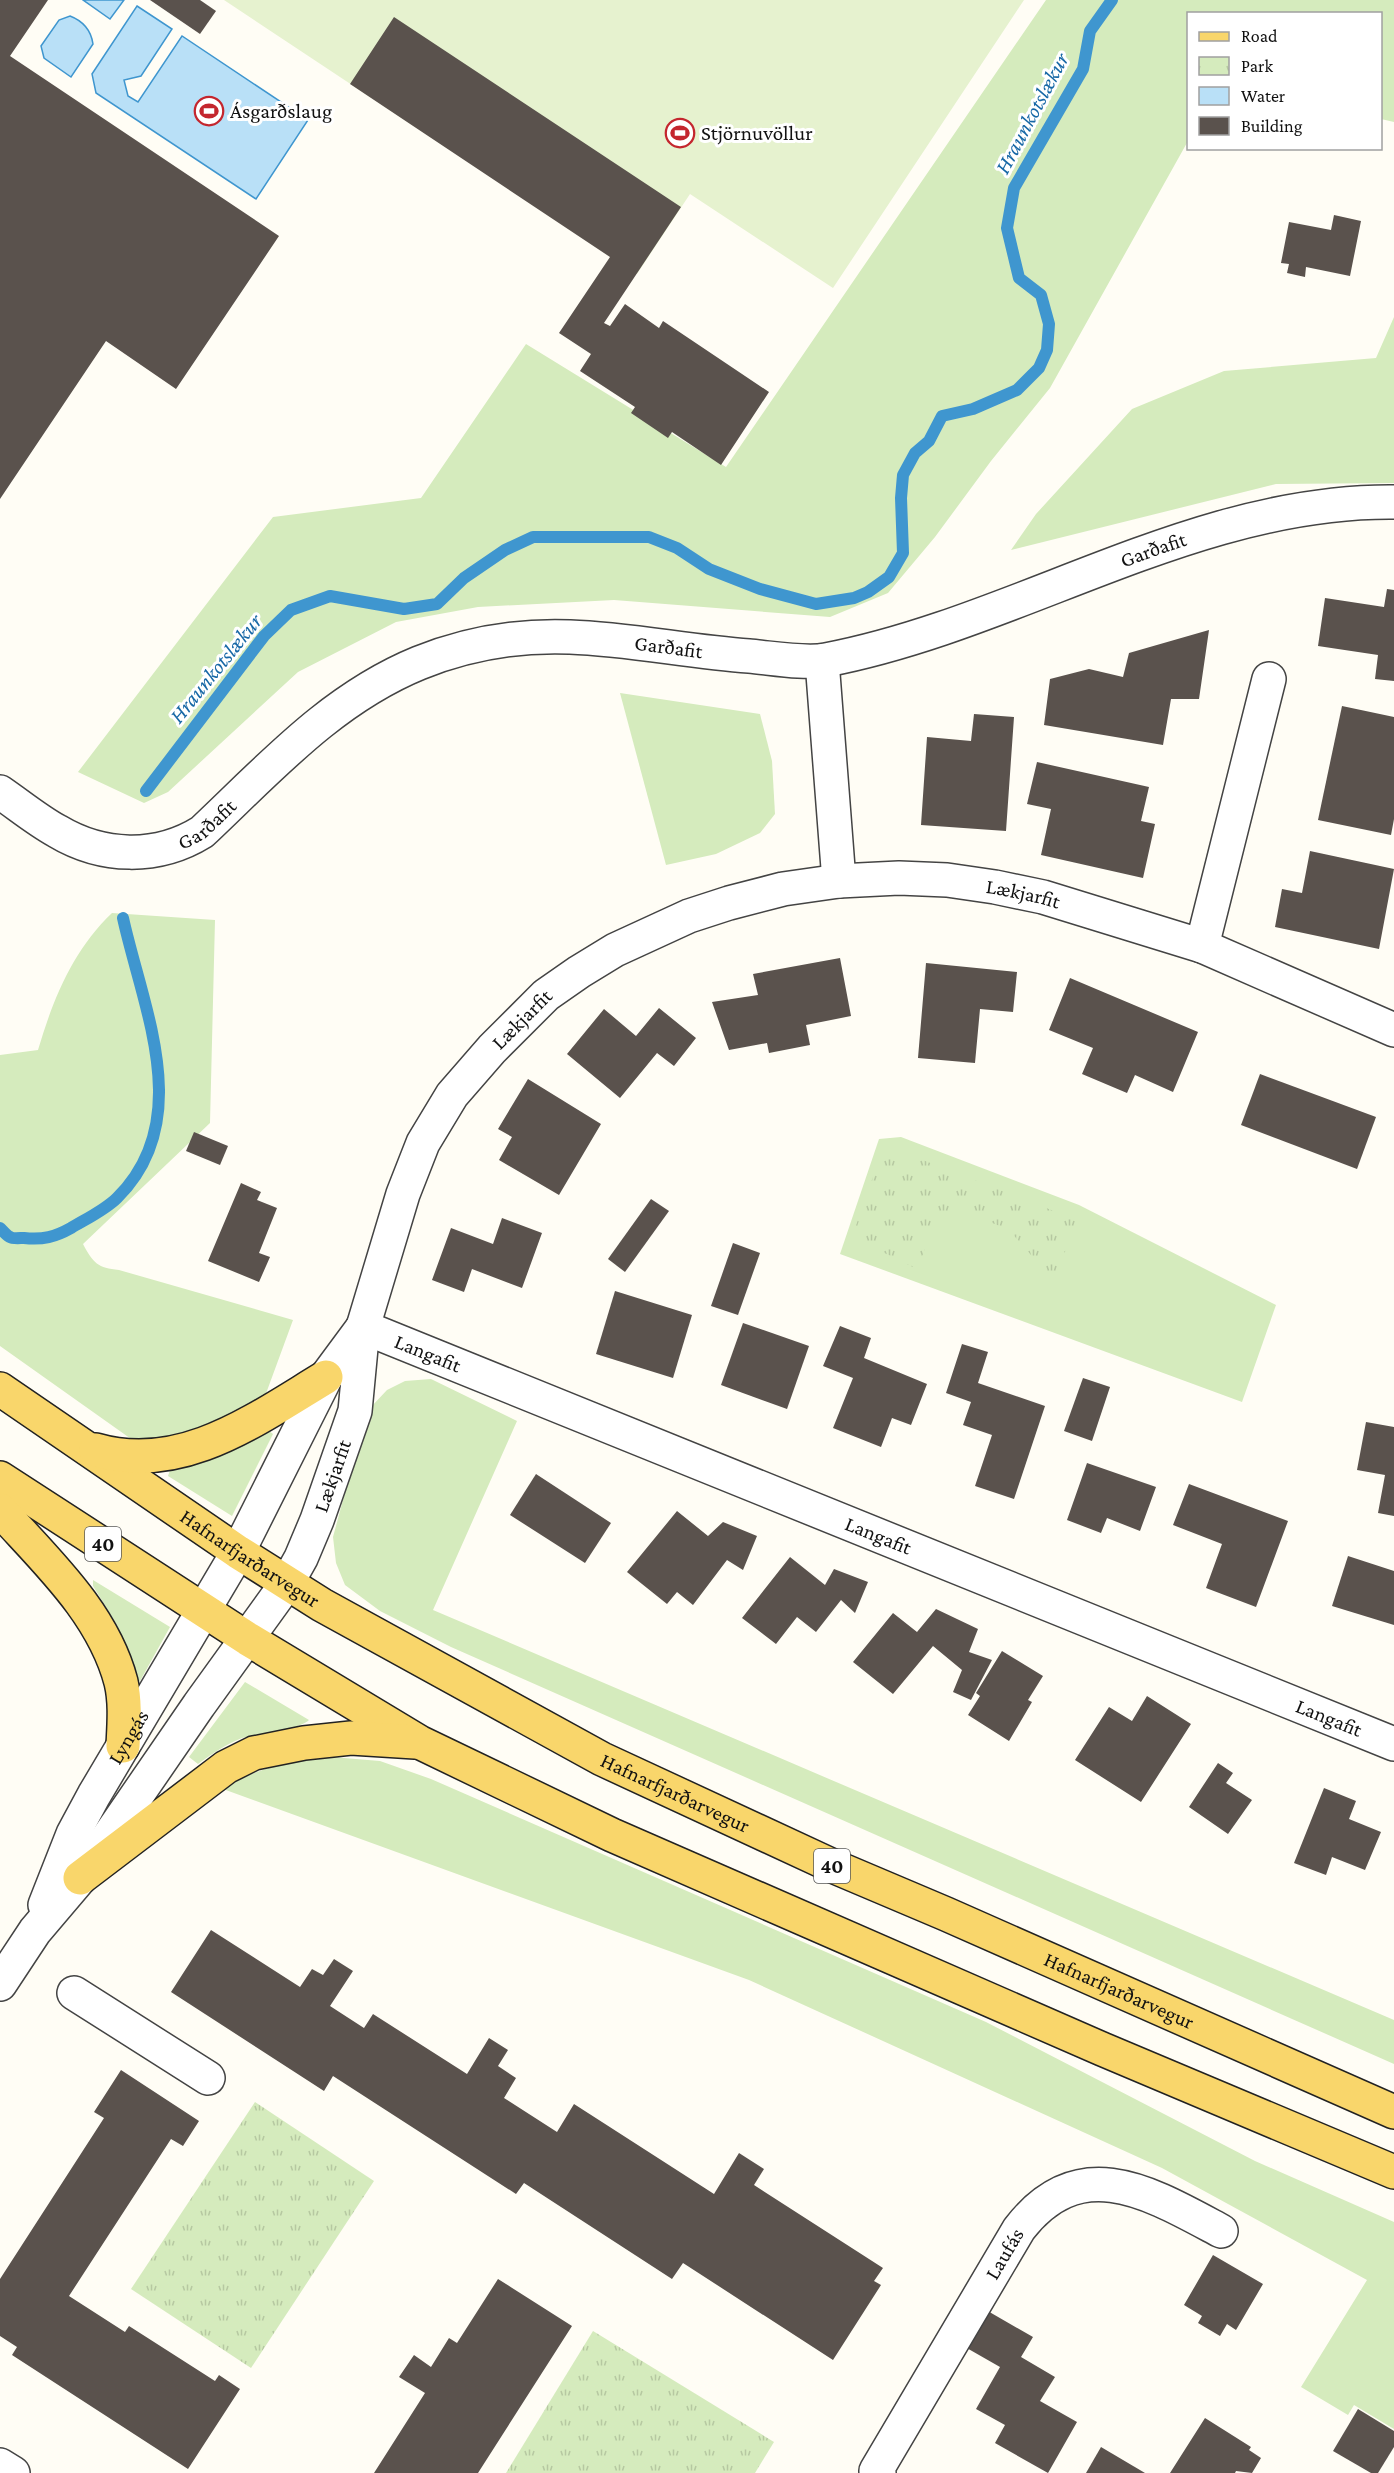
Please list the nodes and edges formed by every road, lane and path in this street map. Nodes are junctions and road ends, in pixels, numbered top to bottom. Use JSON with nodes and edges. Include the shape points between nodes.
{"nodes":[{"id":1,"x":1394,"y":502,"type":"edge"},
{"id":2,"x":822,"y":661,"type":"junction"},
{"id":3,"x":1269,"y":679,"type":"dead end"},
{"id":4,"x":2,"y":798,"type":"edge"},
{"id":5,"x":838,"y":881,"type":"junction"},
{"id":6,"x":1202,"y":945,"type":"junction"},
{"id":7,"x":1394,"y":1030,"type":"edge"},
{"id":8,"x":363,"y":1328,"type":"junction"},
{"id":9,"x":326,"y":1377,"type":"junction"},
{"id":10,"x":0,"y":1389,"type":"edge"},
{"id":11,"x":80,"y":1445,"type":"junction"},
{"id":12,"x":0,"y":1478,"type":"edge"},
{"id":13,"x":0,"y":1510,"type":"edge"},
{"id":14,"x":238,"y":1552,"type":"junction"},
{"id":15,"x":287,"y":1583,"type":"junction"},
{"id":16,"x":205,"y":1611,"type":"junction"},
{"id":17,"x":248,"y":1639,"type":"junction"},
{"id":18,"x":419,"y":1742,"type":"junction"},
{"id":19,"x":1394,"y":1744,"type":"edge"},
{"id":20,"x":123,"y":1746,"type":"junction"},
{"id":21,"x":80,"y":1878,"type":"junction"},
{"id":22,"x":34,"y":1931,"type":"junction"},
{"id":23,"x":0,"y":1984,"type":"edge"},
{"id":24,"x":74,"y":1993,"type":"dead end"},
{"id":25,"x":208,"y":2078,"type":"dead end"},
{"id":26,"x":1394,"y":2112,"type":"edge"},
{"id":27,"x":1394,"y":2172,"type":"edge"},
{"id":28,"x":1221,"y":2231,"type":"dead end"},
{"id":29,"x":0,"y":2464,"type":"edge"},
{"id":30,"x":13,"y":2473,"type":"edge"},
{"id":31,"x":879,"y":2473,"type":"edge"}],
"edges":[{"from":1,"to":2,"type":"street","name":"Garðafit","via":[[1335,505],[1239,523],[1189,537],[916,636]]},
{"from":2,"to":4,"type":"street","name":"Garðafit","via":[[572,637],[531,637],[458,651],[420,663],[366,689],[308,731],[202,832],[184,843],[145,852],[123,853],[81,843]]},
{"from":2,"to":5,"type":"street"},
{"from":3,"to":6,"type":"street"},
{"from":5,"to":6,"type":"street","name":"Lækjarfit","via":[[899,878],[995,887],[1042,897]]},
{"from":5,"to":8,"type":"street","name":"Lækjarfit","via":[[783,889],[689,916],[615,950],[546,995],[452,1095],[423,1143],[403,1194]]},
{"from":6,"to":7,"type":"street","name":"Lækjarfit"},
{"from":8,"to":9,"type":"street","name":"Lækjarfit"},
{"from":8,"to":15,"type":"street","name":"Lækjarfit","via":[[355,1411],[318,1520]]},
{"from":8,"to":19,"type":"street","name":"Langafit"},
{"from":9,"to":11,"type":"main road","via":[[237,1431],[207,1444],[140,1457],[113,1455]]},
{"from":9,"to":14,"type":"street","name":"Lækjarfit"},
{"from":10,"to":11,"type":"main road","name":"Hafnarfjarðarvegur","number":"40"},
{"from":11,"to":14,"type":"main road","name":"Hafnarfjarðarvegur","number":"40"},
{"from":12,"to":16,"type":"main road","number":"40"},
{"from":13,"to":20,"type":"main road","via":[[81,1601],[105,1642],[121,1682],[125,1711]]},
{"from":14,"to":15,"type":"main road","name":"Hafnarfjarðarvegur","number":"40"},
{"from":14,"to":16,"type":"street","name":"Lyngás"},
{"from":15,"to":17,"type":"street","name":"Lyngás"},
{"from":15,"to":26,"type":"main road","name":"Hafnarfjarðarvegur","number":"40","via":[[364,1630],[602,1759],[835,1867]]},
{"from":16,"to":17,"type":"main road","number":"40"},
{"from":16,"to":20,"type":"street","name":"Lyngás"},
{"from":17,"to":18,"type":"main road","number":"40"},
{"from":17,"to":21,"type":"street","name":"Lyngás"},
{"from":18,"to":21,"type":"main road","via":[[351,1738],[254,1754],[226,1767]]},
{"from":18,"to":27,"type":"main road","number":"40","via":[[623,1839]]},
{"from":20,"to":22,"type":"street","name":"Lyngás","via":[[73,1834]]},
{"from":21,"to":22,"type":"street","name":"Lyngás"},
{"from":22,"to":23,"type":"street","name":"Lyngás"},
{"from":24,"to":25,"type":"street"},
{"from":28,"to":31,"type":"street","name":"Laufás","via":[[1171,2203],[1119,2185],[1070,2188],[1042,2204],[1019,2229],[876,2471]]},
{"from":29,"to":30,"type":"street"}]}
